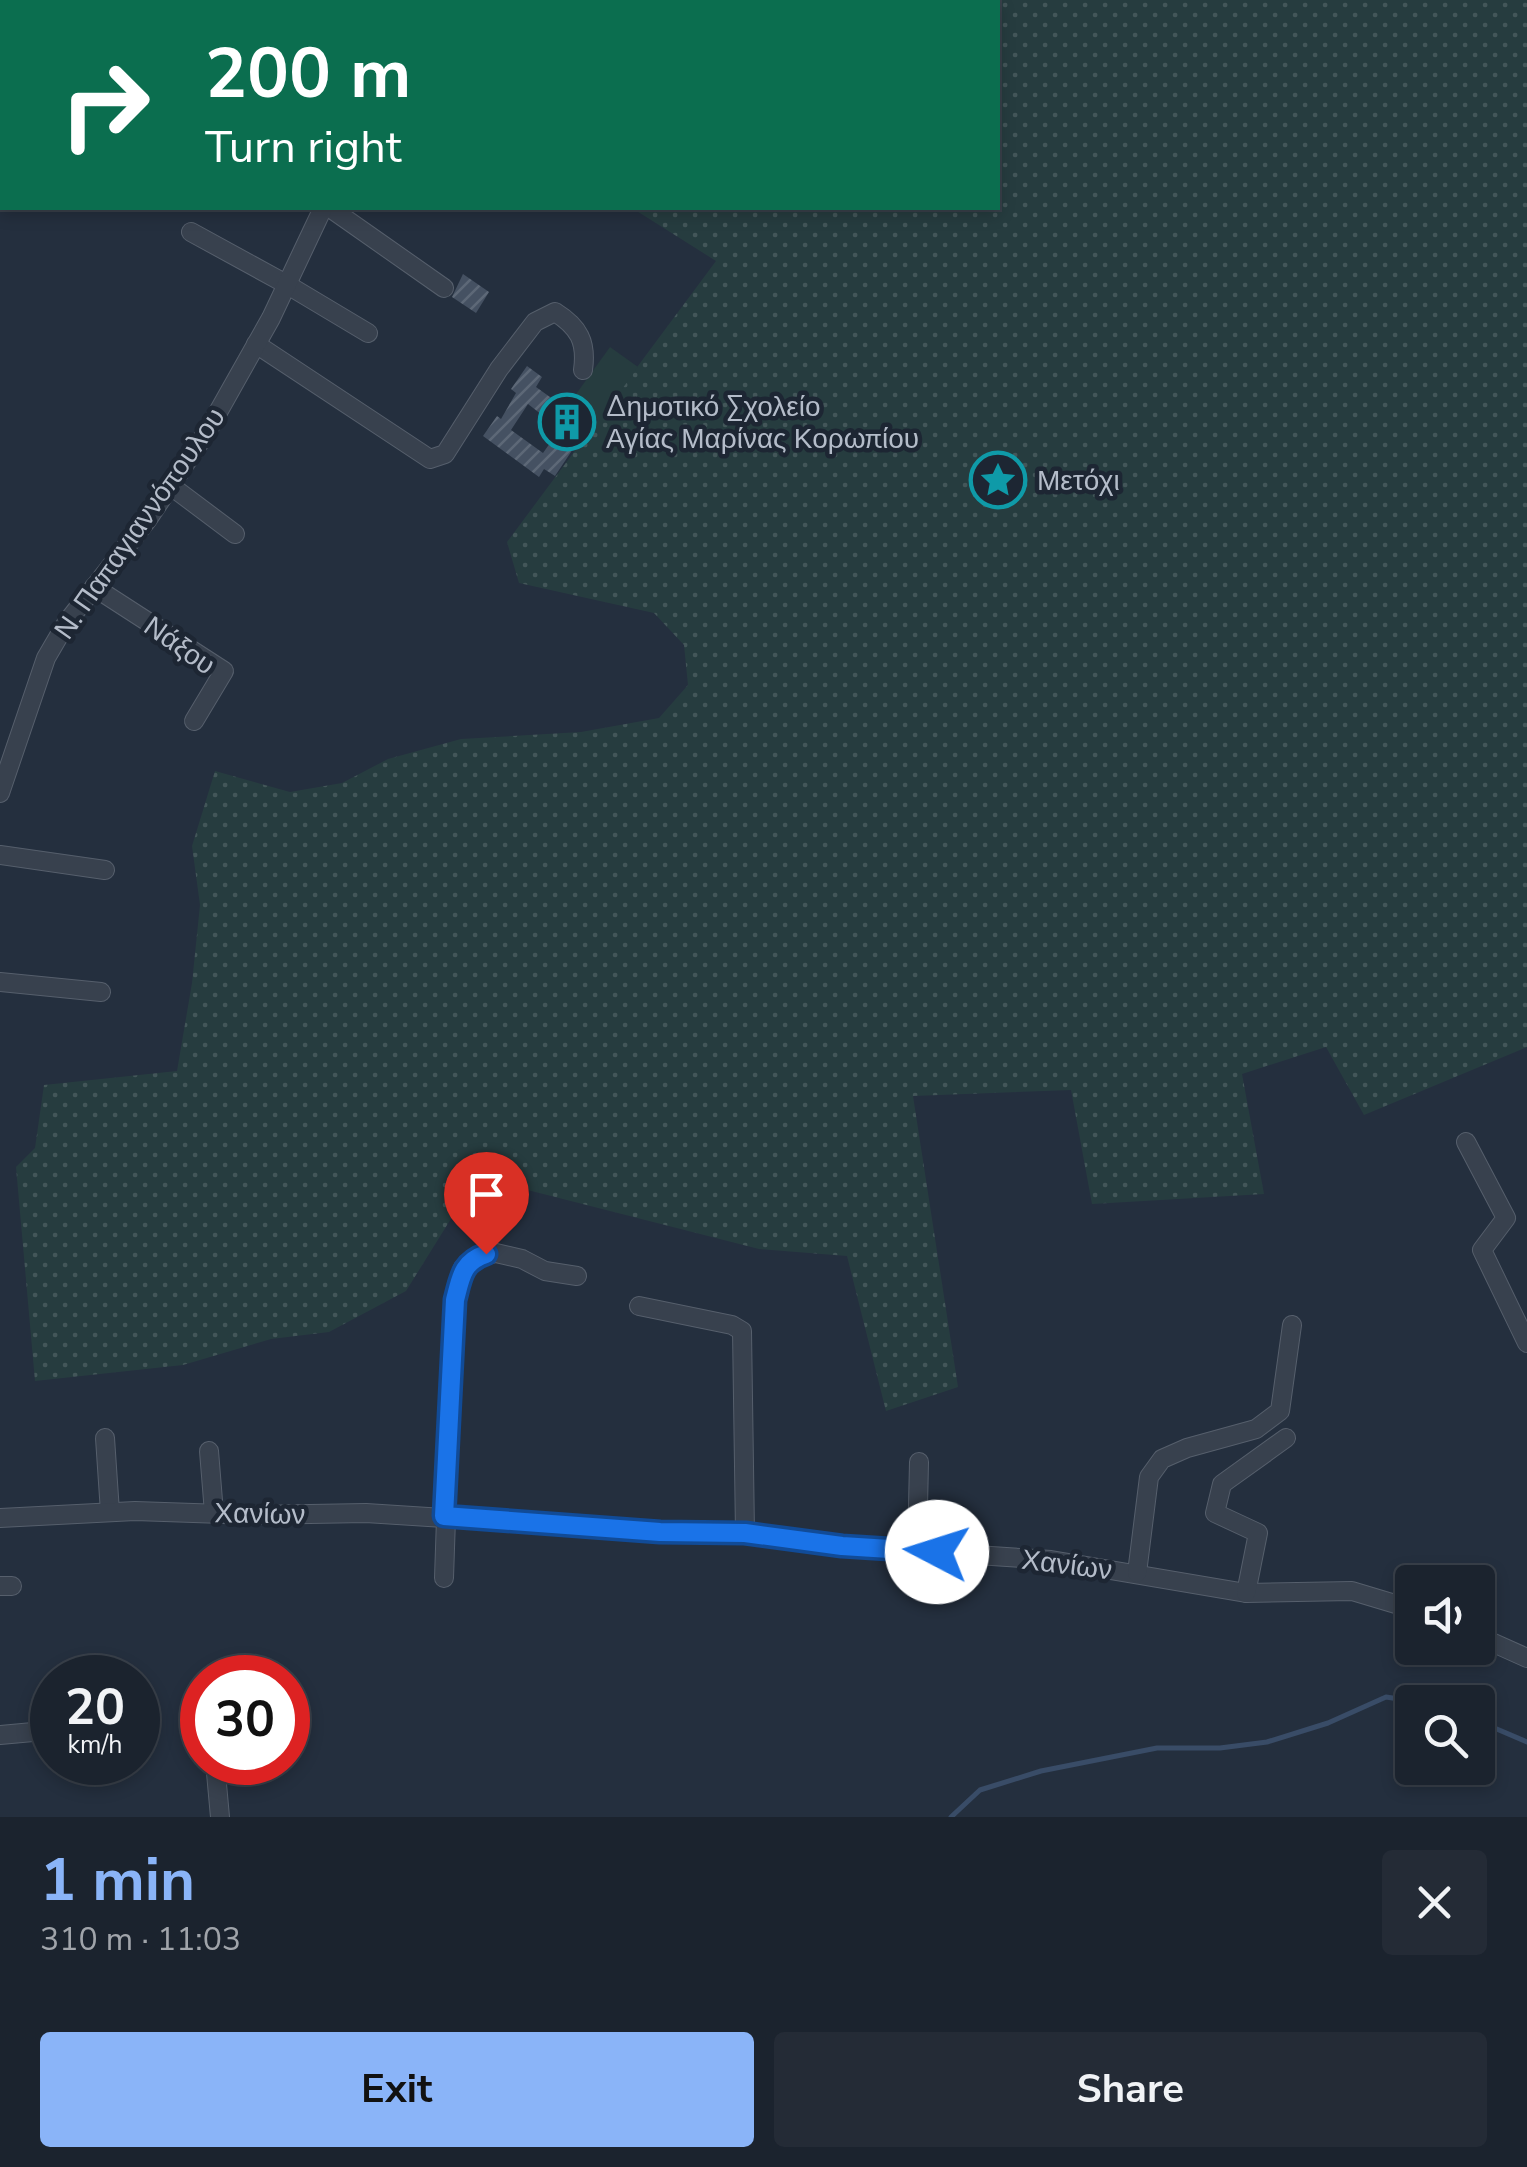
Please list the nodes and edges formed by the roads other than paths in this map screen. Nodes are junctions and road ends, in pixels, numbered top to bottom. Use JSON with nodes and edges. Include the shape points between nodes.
{"nodes":[{"id":1,"x":325,"y":210,"type":"edge"},
{"id":2,"x":329,"y":210,"type":"edge"},
{"id":3,"x":191,"y":232,"type":"dead end"},
{"id":4,"x":286,"y":284,"type":"junction"},
{"id":5,"x":444,"y":288,"type":"dead end"},
{"id":6,"x":368,"y":334,"type":"dead end"},
{"id":7,"x":256,"y":344,"type":"junction"},
{"id":8,"x":583,"y":370,"type":"dead end"},
{"id":9,"x":170,"y":486,"type":"junction"},
{"id":10,"x":235,"y":534,"type":"dead end"},
{"id":11,"x":94,"y":587,"type":"junction"},
{"id":12,"x":194,"y":721,"type":"dead end"},
{"id":13,"x":9,"y":730,"type":"edge"},
{"id":14,"x":0,"y":793,"type":"edge"},
{"id":15,"x":0,"y":855,"type":"edge"},
{"id":16,"x":105,"y":870,"type":"dead end"},
{"id":17,"x":0,"y":982,"type":"edge"},
{"id":18,"x":100,"y":992,"type":"dead end"},
{"id":19,"x":1466,"y":1142,"type":"dead end"},
{"id":20,"x":576,"y":1276,"type":"dead end"},
{"id":21,"x":639,"y":1306,"type":"dead end"},
{"id":22,"x":1292,"y":1325,"type":"dead end"},
{"id":23,"x":1527,"y":1343,"type":"edge"},
{"id":24,"x":104,"y":1438,"type":"dead end"},
{"id":25,"x":1286,"y":1438,"type":"dead end"},
{"id":26,"x":209,"y":1452,"type":"dead end"},
{"id":27,"x":919,"y":1462,"type":"dead end"},
{"id":28,"x":110,"y":1512,"type":"junction"},
{"id":29,"x":214,"y":1513,"type":"junction"},
{"id":30,"x":444,"y":1516,"type":"junction"},
{"id":31,"x":0,"y":1518,"type":"edge"},
{"id":32,"x":745,"y":1533,"type":"junction"},
{"id":33,"x":917,"y":1550,"type":"junction"},
{"id":34,"x":1137,"y":1573,"type":"junction"},
{"id":35,"x":444,"y":1578,"type":"dead end"},
{"id":36,"x":1246,"y":1593,"type":"junction"},
{"id":37,"x":1395,"y":1603,"type":"edge"},
{"id":38,"x":1495,"y":1644,"type":"edge"},
{"id":39,"x":1527,"y":1658,"type":"edge"},
{"id":40,"x":30,"y":1732,"type":"edge"},
{"id":41,"x":0,"y":1735,"type":"edge"},
{"id":42,"x":217,"y":1785,"type":"edge"},
{"id":43,"x":220,"y":1817,"type":"edge"}],
"edges":[{"from":1,"to":4,"type":"street","name":"Ν. Παπαγιαννόπουλου"},
{"from":2,"to":5,"type":"street"},
{"from":3,"to":4,"type":"street"},
{"from":4,"to":6,"type":"street"},
{"from":4,"to":7,"type":"street","name":"Ν. Παπαγιαννόπουλου"},
{"from":7,"to":8,"type":"street","via":[[430,459],[445,454],[535,322],[555,312],[573,324],[586,348]]},
{"from":7,"to":9,"type":"street","name":"Ν. Παπαγιαννόπουλου"},
{"from":9,"to":10,"type":"street"},
{"from":9,"to":11,"type":"street","name":"Ν. Παπαγιαννόπουλου"},
{"from":11,"to":12,"type":"street","name":"Νάξου","via":[[224,672]]},
{"from":11,"to":13,"type":"street","name":"Ν. Παπαγιαννόπουλου","via":[[67,622]]},
{"from":13,"to":14,"type":"street","name":"Ν. Παπαγιαννόπουλου"},
{"from":15,"to":16,"type":"street"},
{"from":17,"to":18,"type":"street"},
{"from":19,"to":23,"type":"street","via":[[1506,1218],[1482,1250]]},
{"from":20,"to":30,"type":"street","via":[[496,1253],[463,1268],[455,1300]]},
{"from":21,"to":32,"type":"street","via":[[742,1331]]},
{"from":22,"to":34,"type":"street","via":[[1280,1412],[1256,1428],[1162,1459],[1149,1477]]},
{"from":24,"to":28,"type":"street"},
{"from":25,"to":36,"type":"street","via":[[1222,1484],[1215,1513],[1258,1533]]},
{"from":26,"to":29,"type":"street"},
{"from":27,"to":33,"type":"street"},
{"from":28,"to":29,"type":"street","name":"Χανίων"},
{"from":28,"to":31,"type":"street","name":"Χανίων"},
{"from":29,"to":30,"type":"street","name":"Χανίων"},
{"from":30,"to":32,"type":"street","name":"Χανίων"},
{"from":30,"to":35,"type":"street"},
{"from":32,"to":33,"type":"street","name":"Χανίων"},
{"from":33,"to":34,"type":"street","name":"Χανίων"},
{"from":34,"to":36,"type":"street","name":"Χανίων"},
{"from":36,"to":37,"type":"street","name":"Χανίων","via":[[1352,1591]]},
{"from":38,"to":39,"type":"street"},
{"from":40,"to":41,"type":"street"},
{"from":42,"to":43,"type":"street"}]}
